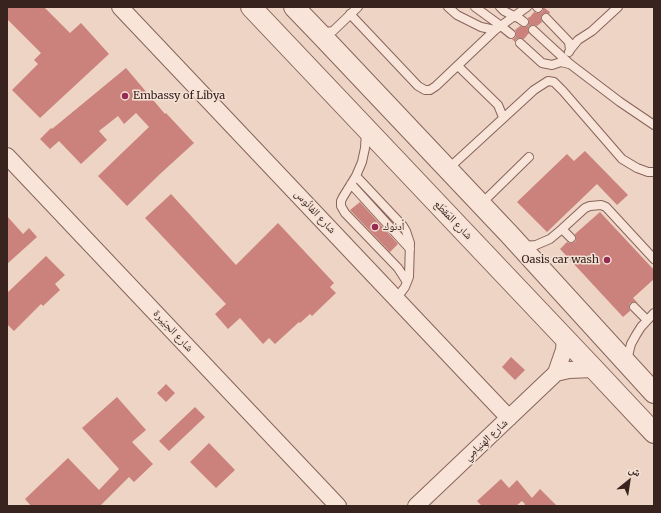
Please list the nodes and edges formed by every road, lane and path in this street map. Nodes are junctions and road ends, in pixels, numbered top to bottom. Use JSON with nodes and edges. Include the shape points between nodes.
{"nodes":[{"id":1,"x":120,"y":7,"type":"edge"},
{"id":2,"x":251,"y":7,"type":"edge"},
{"id":3,"x":294,"y":7,"type":"edge"},
{"id":4,"x":358,"y":7,"type":"edge"},
{"id":5,"x":448,"y":7,"type":"edge"},
{"id":6,"x":475,"y":7,"type":"edge"},
{"id":7,"x":500,"y":7,"type":"edge"},
{"id":8,"x":528,"y":7,"type":"edge"},
{"id":9,"x":618,"y":7,"type":"edge"},
{"id":10,"x":350,"y":14,"type":"junction"},
{"id":11,"x":514,"y":16,"type":"junction"},
{"id":12,"x":546,"y":18,"type":"dead end"},
{"id":13,"x":524,"y":22,"type":"dead end"},
{"id":14,"x":498,"y":28,"type":"junction"},
{"id":15,"x":534,"y":30,"type":"dead end"},
{"id":16,"x":320,"y":34,"type":"junction"},
{"id":17,"x":511,"y":34,"type":"dead end"},
{"id":18,"x":520,"y":43,"type":"dead end"},
{"id":19,"x":570,"y":50,"type":"junction"},
{"id":20,"x":570,"y":64,"type":"junction"},
{"id":21,"x":458,"y":66,"type":"junction"},
{"id":22,"x":503,"y":117,"type":"junction"},
{"id":23,"x":654,"y":125,"type":"edge"},
{"id":24,"x":366,"y":129,"type":"junction"},
{"id":25,"x":7,"y":156,"type":"edge"},
{"id":26,"x":529,"y":158,"type":"dead end"},
{"id":27,"x":448,"y":169,"type":"junction"},
{"id":28,"x":654,"y":172,"type":"edge"},
{"id":29,"x":356,"y":176,"type":"junction"},
{"id":30,"x":351,"y":184,"type":"junction"},
{"id":31,"x":480,"y":204,"type":"junction"},
{"id":32,"x":562,"y":229,"type":"junction"},
{"id":33,"x":571,"y":238,"type":"dead end"},
{"id":34,"x":520,"y":247,"type":"junction"},
{"id":35,"x":410,"y":249,"type":"junction"},
{"id":36,"x":654,"y":259,"type":"edge"},
{"id":37,"x":407,"y":282,"type":"junction"},
{"id":38,"x":396,"y":299,"type":"junction"},
{"id":39,"x":634,"y":307,"type":"dead end"},
{"id":40,"x":654,"y":313,"type":"edge"},
{"id":41,"x":647,"y":320,"type":"junction"},
{"id":42,"x":565,"y":338,"type":"junction"},
{"id":43,"x":627,"y":363,"type":"junction"},
{"id":44,"x":594,"y":369,"type":"junction"},
{"id":45,"x":556,"y":373,"type":"junction"},
{"id":46,"x":654,"y":394,"type":"edge"},
{"id":47,"x":509,"y":418,"type":"junction"},
{"id":48,"x":654,"y":433,"type":"edge"},
{"id":49,"x":338,"y":506,"type":"edge"},
{"id":50,"x":416,"y":506,"type":"edge"}],
"edges":[{"from":1,"to":38,"type":"street","name":"شارع الفانُوس"},
{"from":2,"to":24,"type":"street","name":"شارع المَقطَع"},
{"from":3,"to":16,"type":"street"},
{"from":4,"to":10,"type":"lane"},
{"from":5,"to":14,"type":"lane","via":[[457,15],[481,27]]},
{"from":6,"to":14,"type":"lane"},
{"from":7,"to":11,"type":"lane"},
{"from":8,"to":11,"type":"lane"},
{"from":9,"to":19,"type":"lane","via":[[578,40]]},
{"from":10,"to":16,"type":"lane","via":[[333,30]]},
{"from":10,"to":21,"type":"lane","via":[[418,86],[425,90],[436,86]]},
{"from":11,"to":13,"type":"lane"},
{"from":11,"to":14,"type":"lane"},
{"from":12,"to":19,"type":"lane","via":[[569,42]]},
{"from":14,"to":17,"type":"lane"},
{"from":14,"to":21,"type":"lane"},
{"from":15,"to":20,"type":"lane"},
{"from":16,"to":27,"type":"street"},
{"from":18,"to":20,"type":"lane","via":[[542,63]]},
{"from":19,"to":20,"type":"lane"},
{"from":20,"to":23,"type":"lane"},
{"from":21,"to":22,"type":"lane","via":[[498,105]]},
{"from":22,"to":27,"type":"lane"},
{"from":22,"to":28,"type":"lane","via":[[534,90],[548,81],[554,82],[622,159],[637,168]]},
{"from":24,"to":29,"type":"lane","via":[[364,155]]},
{"from":24,"to":42,"type":"street","name":"شارع المَقطَع"},
{"from":25,"to":49,"type":"street","name":"شارع الحِيَيرة"},
{"from":26,"to":31,"type":"lane"},
{"from":27,"to":31,"type":"street"},
{"from":29,"to":30,"type":"lane"},
{"from":29,"to":35,"type":"lane","via":[[403,226]]},
{"from":30,"to":35,"type":"lane"},
{"from":30,"to":37,"type":"lane","via":[[341,201],[342,209],[398,268]]},
{"from":31,"to":34,"type":"street"},
{"from":32,"to":33,"type":"lane"},
{"from":32,"to":34,"type":"lane","via":[[550,239],[536,245]]},
{"from":32,"to":36,"type":"lane","via":[[585,208],[601,205],[606,207]]},
{"from":34,"to":43,"type":"street"},
{"from":35,"to":37,"type":"lane"},
{"from":37,"to":38,"type":"lane"},
{"from":38,"to":47,"type":"street","name":"شارع الفانُوس"},
{"from":39,"to":41,"type":"lane"},
{"from":40,"to":41,"type":"lane"},
{"from":41,"to":43,"type":"lane","via":[[631,344]]},
{"from":42,"to":44,"type":"street","name":"شارع المَقطَع"},
{"from":42,"to":45,"type":"street","name":"شارع الهِنيامِي","via":[[564,350]]},
{"from":43,"to":46,"type":"street"},
{"from":44,"to":45,"type":"street"},
{"from":44,"to":48,"type":"street","name":"شارع المَقطَع"},
{"from":45,"to":47,"type":"street","name":"شارع الهِنيامِي"},
{"from":47,"to":50,"type":"street","name":"شارع الهِنيامِي"}]}
